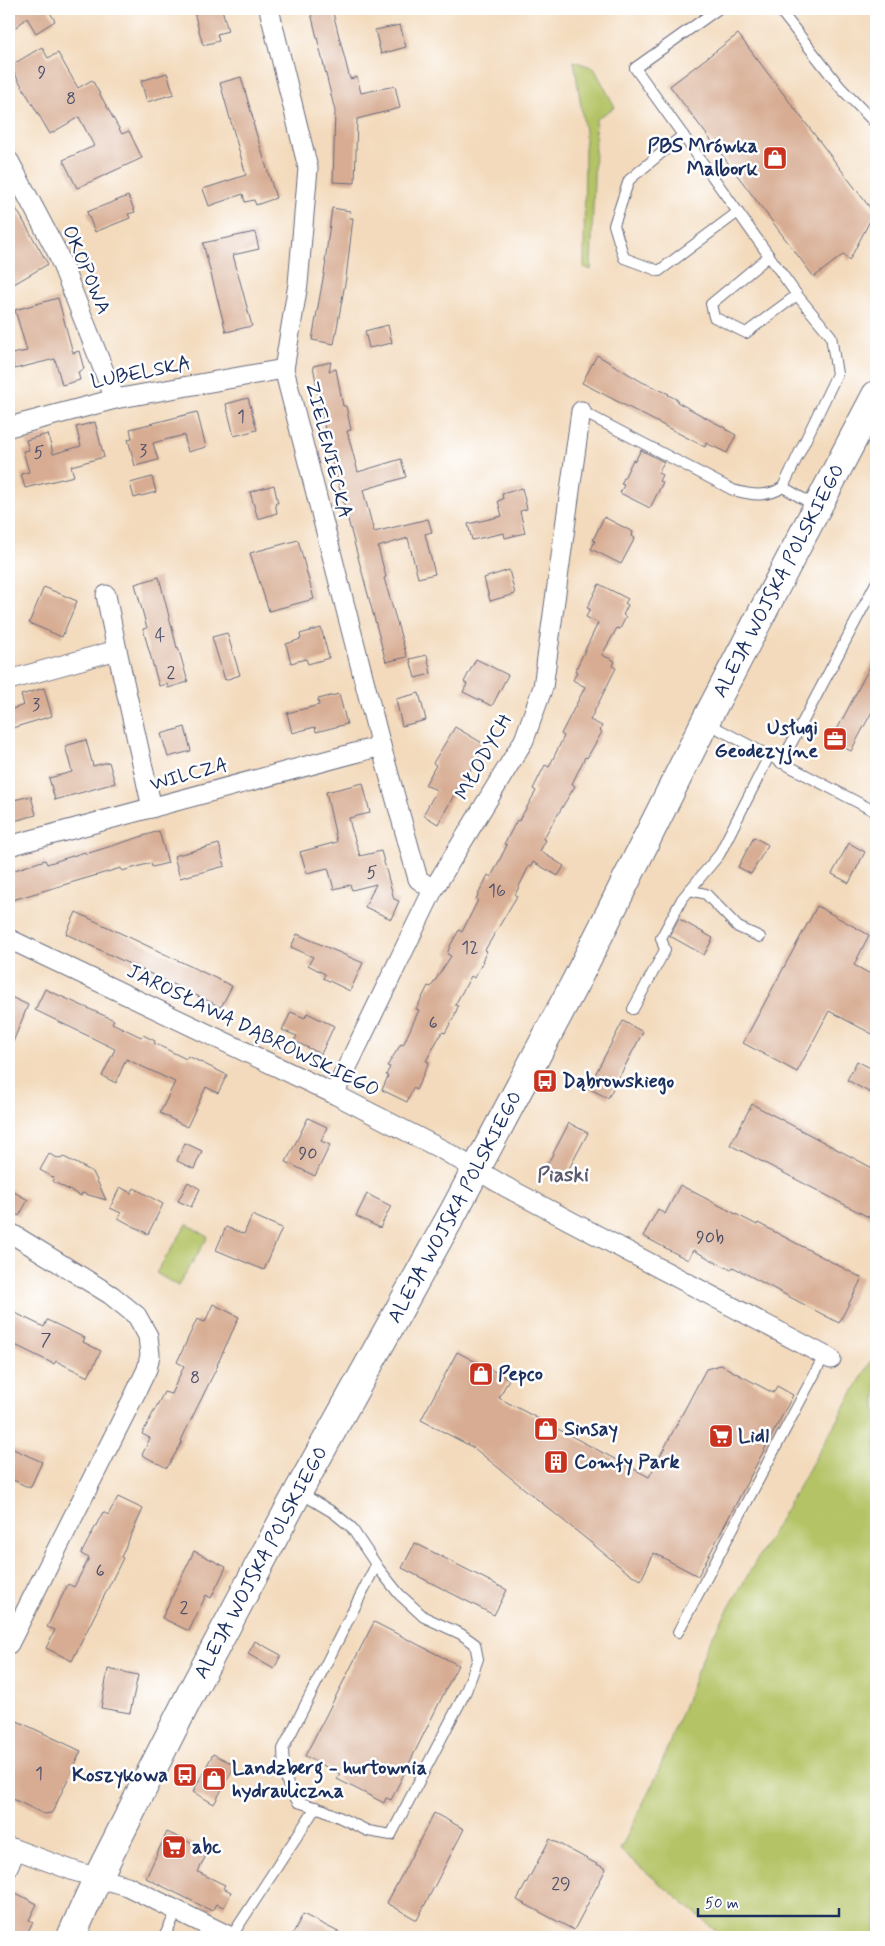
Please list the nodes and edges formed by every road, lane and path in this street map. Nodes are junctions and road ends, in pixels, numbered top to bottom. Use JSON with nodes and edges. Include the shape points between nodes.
{"nodes":[{"id":1,"x":269,"y":9,"type":"edge"},
{"id":2,"x":718,"y":9,"type":"edge"},
{"id":3,"x":779,"y":9,"type":"edge"},
{"id":4,"x":876,"y":124,"type":"edge"},
{"id":5,"x":683,"y":135,"type":"junction"},
{"id":6,"x":9,"y":161,"type":"edge"},
{"id":7,"x":738,"y":212,"type":"junction"},
{"id":8,"x":769,"y":256,"type":"junction"},
{"id":9,"x":797,"y":295,"type":"junction"},
{"id":10,"x":284,"y":369,"type":"junction"},
{"id":11,"x":876,"y":395,"type":"edge"},
{"id":12,"x":115,"y":400,"type":"junction"},
{"id":13,"x":581,"y":411,"type":"joint"},
{"id":14,"x":9,"y":427,"type":"edge"},
{"id":15,"x":783,"y":487,"type":"junction"},
{"id":16,"x":817,"y":507,"type":"junction"},
{"id":17,"x":876,"y":583,"type":"edge"},
{"id":18,"x":106,"y":595,"type":"dead end"},
{"id":19,"x":117,"y":650,"type":"junction"},
{"id":20,"x":9,"y":680,"type":"edge"},
{"id":21,"x":705,"y":722,"type":"junction"},
{"id":22,"x":381,"y":746,"type":"junction"},
{"id":23,"x":769,"y":756,"type":"junction"},
{"id":24,"x":781,"y":763,"type":"junction"},
{"id":25,"x":152,"y":808,"type":"junction"},
{"id":26,"x":876,"y":812,"type":"edge"},
{"id":27,"x":9,"y":846,"type":"edge"},
{"id":28,"x":433,"y":890,"type":"junction"},
{"id":29,"x":689,"y":890,"type":"junction"},
{"id":30,"x":760,"y":937,"type":"dead end"},
{"id":31,"x":9,"y":939,"type":"edge"},
{"id":32,"x":632,"y":1009,"type":"dead end"},
{"id":33,"x":334,"y":1094,"type":"junction"},
{"id":34,"x":475,"y":1168,"type":"junction"},
{"id":35,"x":9,"y":1232,"type":"edge"},
{"id":36,"x":828,"y":1357,"type":"joint"},
{"id":37,"x":298,"y":1492,"type":"junction"},
{"id":38,"x":376,"y":1565,"type":"junction"},
{"id":39,"x":678,"y":1632,"type":"dead end"},
{"id":40,"x":9,"y":1644,"type":"edge"},
{"id":41,"x":316,"y":1807,"type":"junction"},
{"id":42,"x":14,"y":1849,"type":"edge"},
{"id":43,"x":9,"y":1875,"type":"edge"},
{"id":44,"x":98,"y":1877,"type":"junction"},
{"id":45,"x":176,"y":1911,"type":"junction"},
{"id":46,"x":71,"y":1937,"type":"edge"},
{"id":47,"x":164,"y":1937,"type":"edge"},
{"id":48,"x":231,"y":1937,"type":"edge"}],
"edges":[{"from":1,"to":10,"type":"street","name":"ZIELENIECKA","via":[[308,168],[298,284]]},
{"from":2,"to":5,"type":"lane","via":[[635,68]]},
{"from":3,"to":4,"type":"lane","via":[[840,87]]},
{"from":5,"to":7,"type":"lane"},
{"from":5,"to":7,"type":"lane","via":[[629,180],[614,225],[624,258],[659,271]]},
{"from":6,"to":12,"type":"street","name":"OKOPOWA","via":[[57,252]]},
{"from":7,"to":8,"type":"lane"},
{"from":8,"to":9,"type":"lane"},
{"from":8,"to":9,"type":"lane","via":[[711,304],[714,317],[746,333]]},
{"from":9,"to":15,"type":"lane","via":[[830,336],[837,374]]},
{"from":10,"to":12,"type":"street","name":"LUBELSKA"},
{"from":10,"to":22,"type":"street","name":"ZIELENIECKA"},
{"from":11,"to":16,"type":"main road","name":"ALEJA WOJSKA POLSKIEGO"},
{"from":12,"to":14,"type":"street","name":"LUBELSKA"},
{"from":13,"to":15,"type":"lane","via":[[733,490],[750,495],[773,494]]},
{"from":13,"to":28,"type":"street","name":"MŁODYCH","via":[[543,687],[524,740]]},
{"from":15,"to":16,"type":"lane"},
{"from":16,"to":21,"type":"main road","name":"ALEJA WOJSKA POLSKIEGO"},
{"from":17,"to":24,"type":"lane"},
{"from":18,"to":19,"type":"street"},
{"from":19,"to":20,"type":"street"},
{"from":19,"to":25,"type":"street"},
{"from":21,"to":23,"type":"lane"},
{"from":21,"to":34,"type":"main road","name":"ALEJA WOJSKA POLSKIEGO","via":[[576,979]]},
{"from":22,"to":25,"type":"street","name":"WILCZA"},
{"from":22,"to":28,"type":"street","name":"ZIELENIECKA","via":[[418,879]]},
{"from":23,"to":24,"type":"lane"},
{"from":23,"to":29,"type":"lane","via":[[719,854]]},
{"from":24,"to":26,"type":"lane"},
{"from":25,"to":27,"type":"street","name":"WILCZA"},
{"from":28,"to":33,"type":"street","name":"MŁODYCH"},
{"from":29,"to":30,"type":"lane","via":[[706,894],[738,927]]},
{"from":29,"to":32,"type":"lane","via":[[661,938],[664,950]]},
{"from":31,"to":33,"type":"street","name":"JAROSŁAWA DĄBROWSKIEGO"},
{"from":33,"to":34,"type":"street","name":"JAROSŁAWA DĄBROWSKIEGO"},
{"from":34,"to":36,"type":"street","name":"JAROSŁAWA DĄBROWSKIEGO"},
{"from":34,"to":37,"type":"main road","name":"ALEJA WOJSKA POLSKIEGO"},
{"from":35,"to":40,"type":"street","via":[[137,1316],[148,1336],[150,1355],[136,1394]]},
{"from":36,"to":39,"type":"lane"},
{"from":37,"to":38,"type":"lane","via":[[334,1513],[351,1528]]},
{"from":37,"to":44,"type":"main road","name":"ALEJA WOJSKA POLSKIEGO"},
{"from":38,"to":41,"type":"lane","via":[[283,1749],[289,1788],[298,1802]]},
{"from":38,"to":41,"type":"lane","via":[[399,1594],[424,1616],[475,1644],[478,1658],[466,1691],[390,1836],[368,1831]]},
{"from":41,"to":48,"type":"lane"},
{"from":42,"to":43,"type":"lane"},
{"from":42,"to":44,"type":"street"},
{"from":44,"to":45,"type":"street","via":[[127,1886]]},
{"from":44,"to":46,"type":"main road","name":"ALEJA WOJSKA POLSKIEGO"},
{"from":45,"to":47,"type":"lane"},
{"from":45,"to":48,"type":"street"}]}
